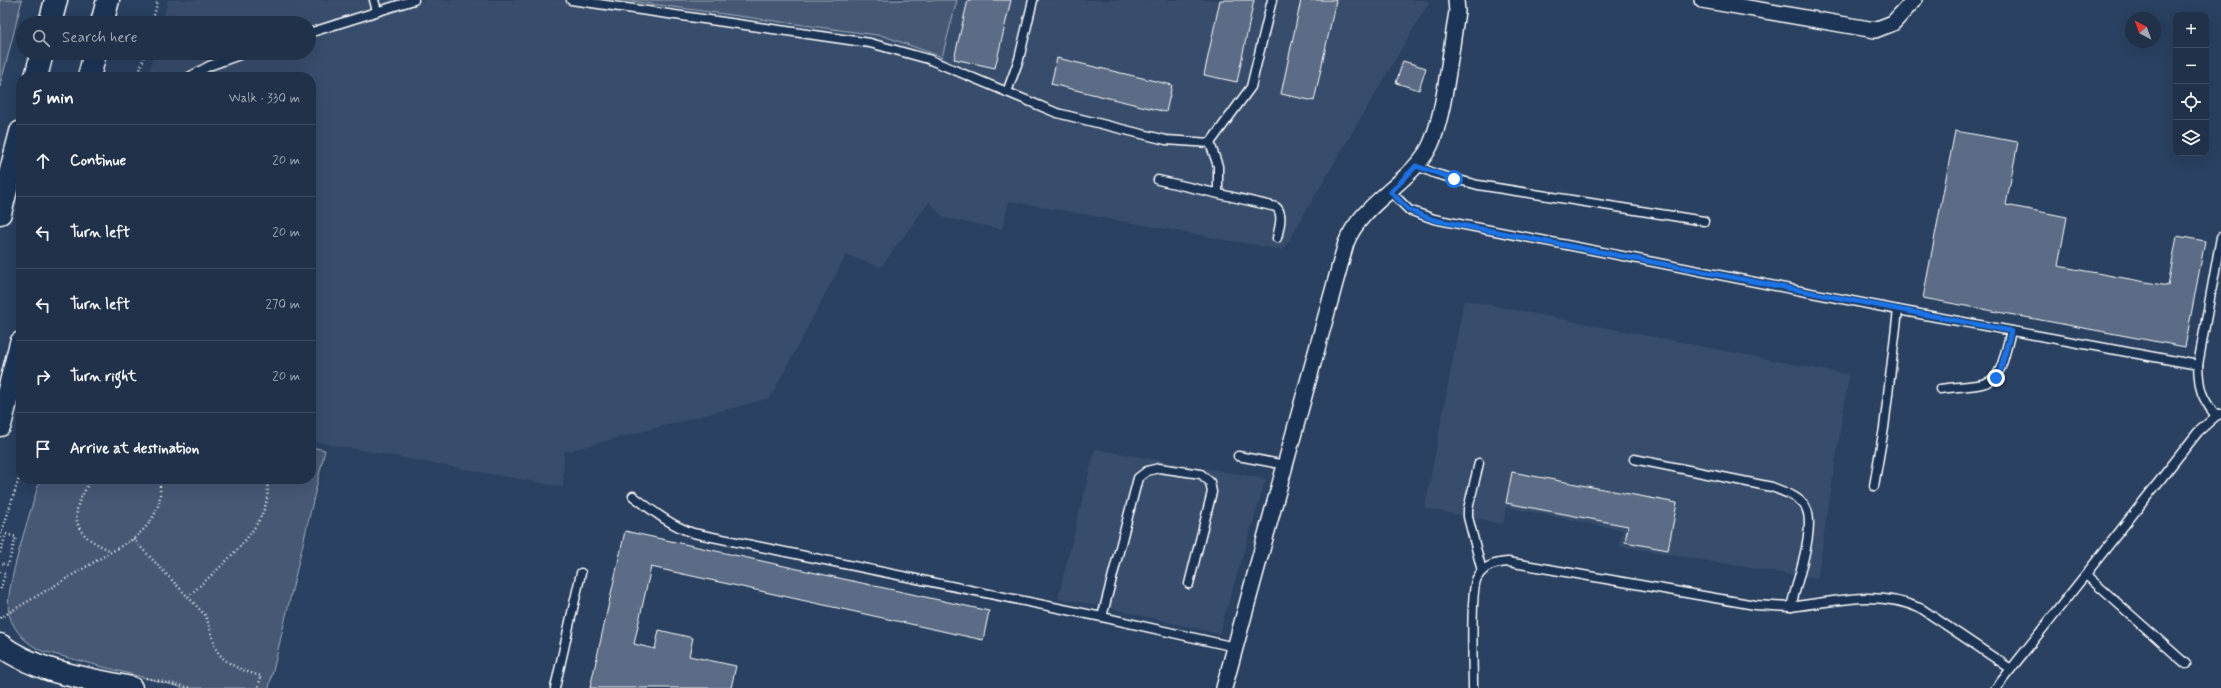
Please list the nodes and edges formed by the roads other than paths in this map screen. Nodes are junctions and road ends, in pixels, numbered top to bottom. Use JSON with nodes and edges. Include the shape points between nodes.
{"nodes":[{"id":1,"x":56,"y":0,"type":"edge"},
{"id":2,"x":108,"y":0,"type":"edge"},
{"id":3,"x":374,"y":0,"type":"edge"},
{"id":4,"x":414,"y":0,"type":"edge"},
{"id":5,"x":571,"y":0,"type":"edge"},
{"id":6,"x":1033,"y":0,"type":"edge"},
{"id":7,"x":1272,"y":0,"type":"edge"},
{"id":8,"x":1456,"y":0,"type":"edge"},
{"id":9,"x":1702,"y":0,"type":"edge"},
{"id":10,"x":1914,"y":0,"type":"edge"},
{"id":11,"x":377,"y":11,"type":"junction"},
{"id":12,"x":52,"y":16,"type":"edge"},
{"id":13,"x":104,"y":16,"type":"edge"},
{"id":14,"x":316,"y":31,"type":"edge"},
{"id":15,"x":40,"y":60,"type":"edge"},
{"id":16,"x":93,"y":60,"type":"edge"},
{"id":17,"x":223,"y":60,"type":"edge"},
{"id":18,"x":37,"y":72,"type":"edge"},
{"id":19,"x":90,"y":72,"type":"edge"},
{"id":20,"x":198,"y":72,"type":"edge"},
{"id":21,"x":1007,"y":92,"type":"junction"},
{"id":22,"x":1210,"y":143,"type":"junction"},
{"id":23,"x":16,"y":151,"type":"edge"},
{"id":24,"x":1416,"y":166,"type":"junction"},
{"id":25,"x":1158,"y":180,"type":"dead end"},
{"id":26,"x":1391,"y":192,"type":"junction"},
{"id":27,"x":1218,"y":193,"type":"junction"},
{"id":28,"x":0,"y":213,"type":"edge"},
{"id":29,"x":1704,"y":222,"type":"dead end"},
{"id":30,"x":2221,"y":237,"type":"edge"},
{"id":31,"x":1277,"y":238,"type":"dead end"},
{"id":32,"x":1898,"y":310,"type":"junction"},
{"id":33,"x":2011,"y":331,"type":"junction"},
{"id":34,"x":16,"y":363,"type":"edge"},
{"id":35,"x":2198,"y":365,"type":"junction"},
{"id":36,"x":1940,"y":389,"type":"dead end"},
{"id":37,"x":2218,"y":415,"type":"edge"},
{"id":38,"x":0,"y":425,"type":"edge"},
{"id":39,"x":1238,"y":456,"type":"dead end"},
{"id":40,"x":1634,"y":459,"type":"dead end"},
{"id":41,"x":1479,"y":462,"type":"dead end"},
{"id":42,"x":1285,"y":465,"type":"junction"},
{"id":43,"x":1874,"y":486,"type":"dead end"},
{"id":44,"x":633,"y":496,"type":"dead end"},
{"id":45,"x":1482,"y":570,"type":"junction"},
{"id":46,"x":581,"y":573,"type":"dead end"},
{"id":47,"x":2086,"y":576,"type":"junction"},
{"id":48,"x":1189,"y":584,"type":"dead end"},
{"id":49,"x":1791,"y":607,"type":"junction"},
{"id":50,"x":1102,"y":617,"type":"junction"},
{"id":51,"x":0,"y":645,"type":"edge"},
{"id":52,"x":1235,"y":647,"type":"junction"},
{"id":53,"x":2186,"y":664,"type":"dead end"},
{"id":54,"x":2011,"y":669,"type":"junction"},
{"id":55,"x":131,"y":688,"type":"edge"},
{"id":56,"x":555,"y":688,"type":"edge"},
{"id":57,"x":1224,"y":688,"type":"edge"},
{"id":58,"x":1473,"y":688,"type":"edge"},
{"id":59,"x":1996,"y":688,"type":"edge"}],
"edges":[{"from":1,"to":12,"type":"main road"},
{"from":2,"to":13,"type":"main road"},
{"from":3,"to":11,"type":"lane"},
{"from":4,"to":11,"type":"lane"},
{"from":5,"to":21,"type":"lane","via":[[870,43],[928,59]]},
{"from":6,"to":21,"type":"lane","via":[[1019,59]]},
{"from":7,"to":22,"type":"lane","via":[[1251,87]]},
{"from":8,"to":24,"type":"street","via":[[1457,12],[1440,115],[1428,152]]},
{"from":9,"to":10,"type":"street","via":[[1875,30],[1893,23]]},
{"from":11,"to":14,"type":"lane"},
{"from":15,"to":18,"type":"main road"},
{"from":16,"to":19,"type":"main road"},
{"from":17,"to":20,"type":"lane"},
{"from":21,"to":22,"type":"lane","via":[[1057,113],[1087,122],[1166,140]]},
{"from":22,"to":27,"type":"lane","via":[[1218,166]]},
{"from":23,"to":28,"type":"main road"},
{"from":24,"to":26,"type":"street"},
{"from":24,"to":29,"type":"lane","via":[[1478,185]]},
{"from":25,"to":27,"type":"lane"},
{"from":26,"to":32,"type":"lane","via":[[1409,210],[1434,220]]},
{"from":26,"to":42,"type":"street","via":[[1352,227]]},
{"from":27,"to":31,"type":"lane","via":[[1280,210]]},
{"from":30,"to":35,"type":"lane"},
{"from":32,"to":33,"type":"lane"},
{"from":32,"to":43,"type":"lane","via":[[1884,428]]},
{"from":33,"to":35,"type":"lane"},
{"from":33,"to":36,"type":"lane","via":[[2000,372],[1990,383]]},
{"from":34,"to":38,"type":"main road"},
{"from":35,"to":37,"type":"lane","via":[[2199,384],[2204,400]]},
{"from":37,"to":47,"type":"lane","via":[[2198,432]]},
{"from":39,"to":42,"type":"lane"},
{"from":40,"to":49,"type":"lane","via":[[1772,487],[1793,495],[1802,503],[1807,510],[1808,536]]},
{"from":41,"to":45,"type":"lane","via":[[1468,517]]},
{"from":42,"to":52,"type":"street"},
{"from":44,"to":50,"type":"lane","via":[[677,528],[694,533]]},
{"from":45,"to":49,"type":"lane","via":[[1490,565],[1508,562],[1755,605]]},
{"from":45,"to":58,"type":"lane","via":[[1474,586]]},
{"from":46,"to":56,"type":"lane"},
{"from":47,"to":53,"type":"lane"},
{"from":47,"to":54,"type":"lane"},
{"from":48,"to":50,"type":"lane","via":[[1212,492],[1210,482],[1201,474],[1159,468],[1147,471],[1138,478]]},
{"from":49,"to":54,"type":"lane","via":[[1878,597],[1910,604],[1922,609]]},
{"from":50,"to":52,"type":"lane"},
{"from":51,"to":55,"type":"main road","via":[[31,664]]},
{"from":52,"to":57,"type":"street"},
{"from":54,"to":59,"type":"lane"}]}
